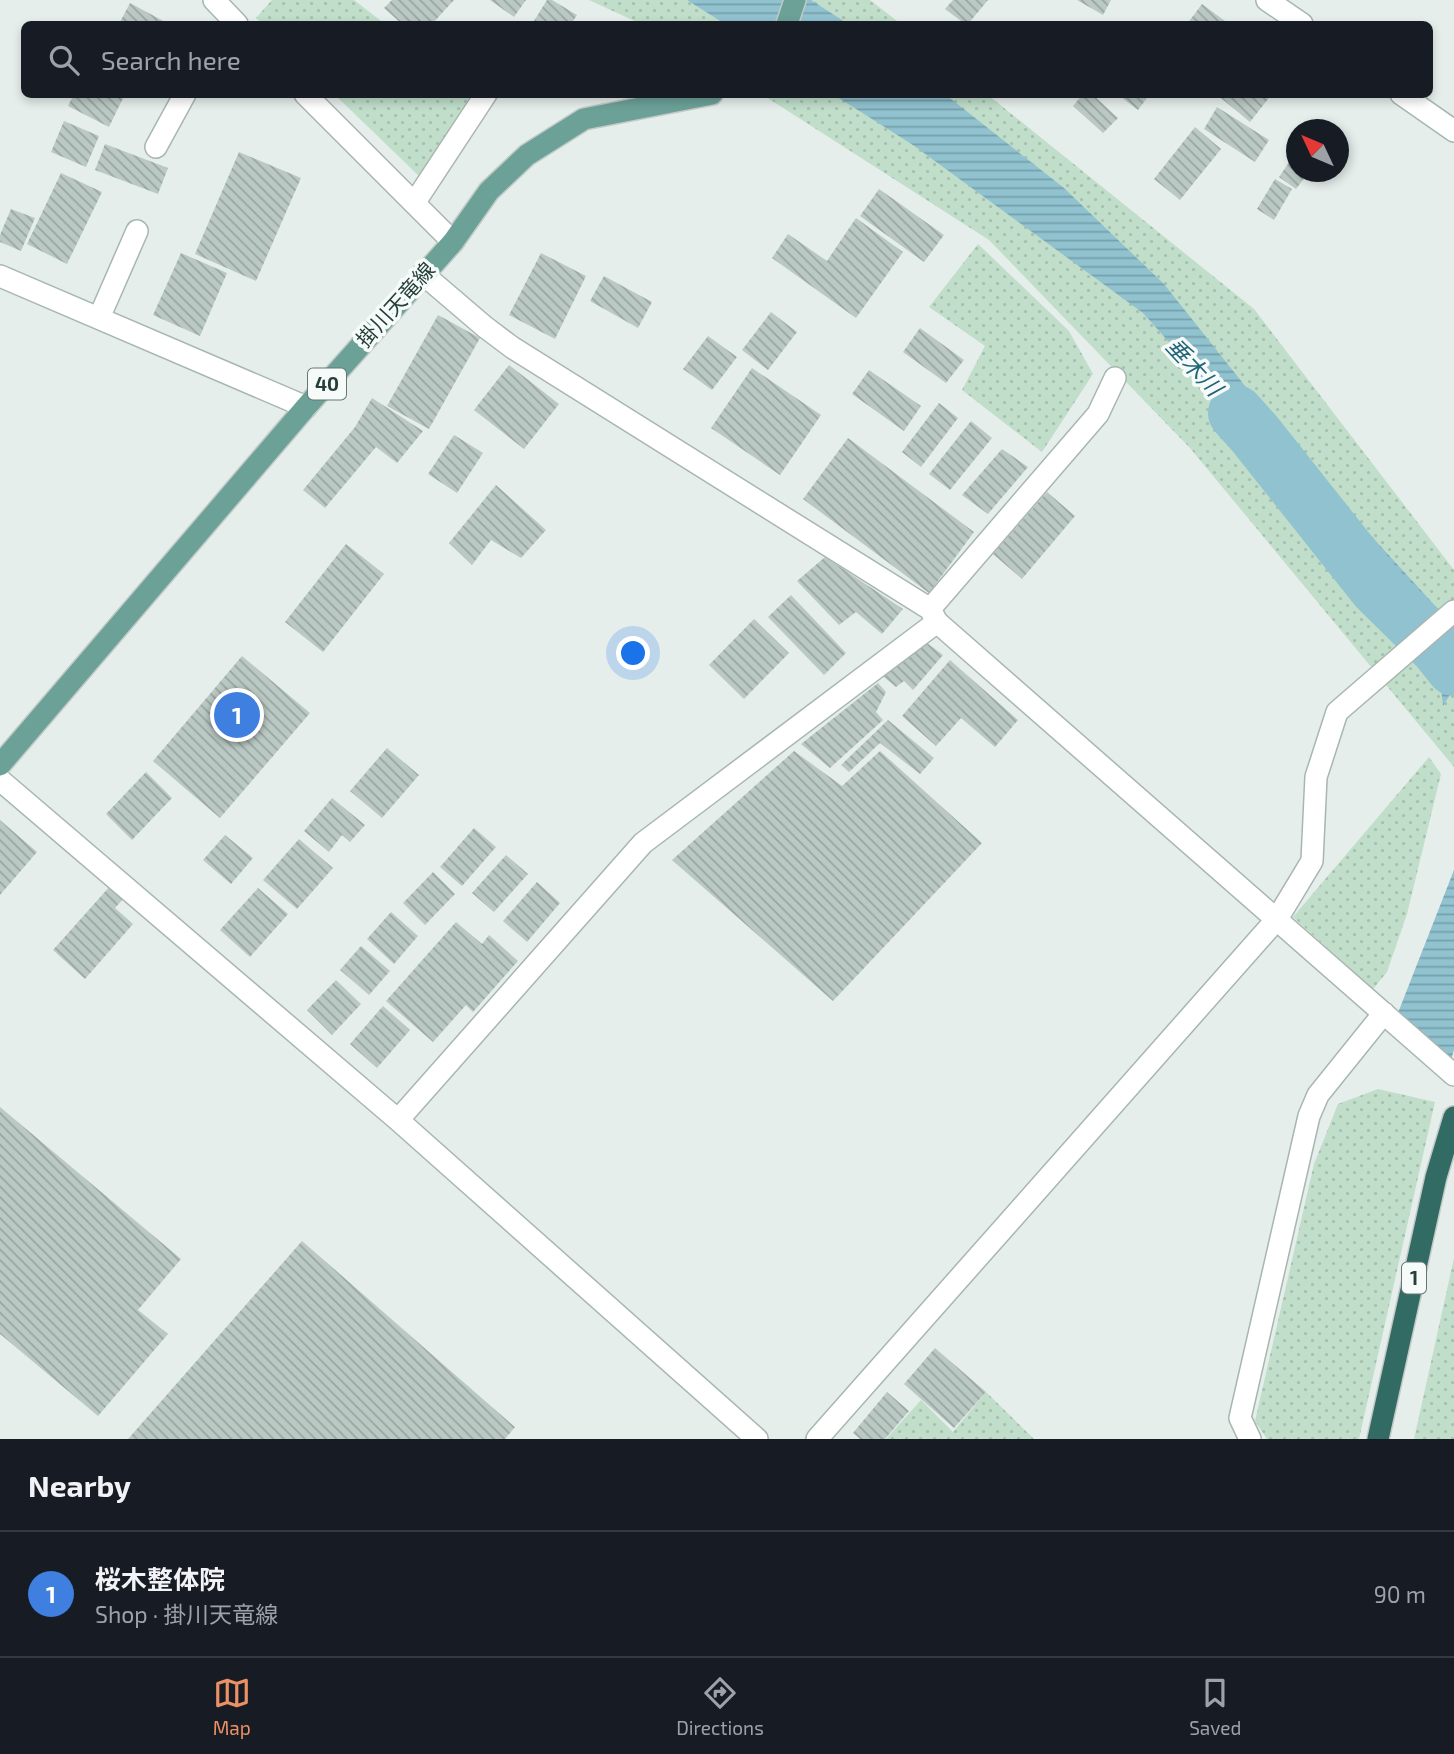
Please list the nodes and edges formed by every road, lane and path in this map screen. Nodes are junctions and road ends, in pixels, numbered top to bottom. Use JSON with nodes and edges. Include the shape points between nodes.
{"nodes":[{"id":1,"x":795,"y":0,"type":"edge"},
{"id":2,"x":1267,"y":0,"type":"edge"},
{"id":3,"x":788,"y":21,"type":"edge"},
{"id":4,"x":1298,"y":21,"type":"edge"},
{"id":5,"x":183,"y":98,"type":"edge"},
{"id":6,"x":309,"y":98,"type":"edge"},
{"id":7,"x":482,"y":98,"type":"edge"},
{"id":8,"x":692,"y":98,"type":"edge"},
{"id":9,"x":1407,"y":98,"type":"edge"},
{"id":10,"x":1454,"y":131,"type":"edge"},
{"id":11,"x":156,"y":147,"type":"dead end"},
{"id":12,"x":415,"y":202,"type":"junction"},
{"id":13,"x":138,"y":232,"type":"dead end"},
{"id":14,"x":453,"y":242,"type":"junction"},
{"id":15,"x":423,"y":274,"type":"junction"},
{"id":16,"x":0,"y":276,"type":"edge"},
{"id":17,"x":99,"y":318,"type":"junction"},
{"id":18,"x":1115,"y":378,"type":"dead end"},
{"id":19,"x":306,"y":407,"type":"junction"},
{"id":20,"x":1454,"y":611,"type":"edge"},
{"id":21,"x":933,"y":616,"type":"junction"},
{"id":22,"x":0,"y":765,"type":"edge"},
{"id":23,"x":0,"y":780,"type":"edge"},
{"id":24,"x":1277,"y":919,"type":"junction"},
{"id":25,"x":1384,"y":1013,"type":"junction"},
{"id":26,"x":1454,"y":1075,"type":"edge"},
{"id":27,"x":1454,"y":1117,"type":"edge"},
{"id":28,"x":398,"y":1120,"type":"junction"},
{"id":29,"x":757,"y":1439,"type":"edge"},
{"id":30,"x":817,"y":1439,"type":"edge"},
{"id":31,"x":1250,"y":1439,"type":"edge"},
{"id":32,"x":1378,"y":1439,"type":"edge"}],
"edges":[{"from":1,"to":3,"type":"main road"},
{"from":2,"to":4,"type":"street"},
{"from":5,"to":11,"type":"street"},
{"from":6,"to":12,"type":"street"},
{"from":7,"to":12,"type":"street"},
{"from":8,"to":14,"type":"main road","name":"掛川天竜線","number":"40","via":[[584,119],[527,155],[489,191]]},
{"from":9,"to":10,"type":"street"},
{"from":12,"to":14,"type":"street"},
{"from":13,"to":17,"type":"street"},
{"from":14,"to":15,"type":"main road","name":"掛川天竜線","number":"40"},
{"from":15,"to":19,"type":"main road","name":"掛川天竜線","number":"40"},
{"from":15,"to":21,"type":"street","via":[[513,348]]},
{"from":16,"to":17,"type":"street"},
{"from":17,"to":19,"type":"street"},
{"from":18,"to":21,"type":"street","via":[[1098,414]]},
{"from":19,"to":22,"type":"main road","name":"掛川天竜線","number":"40"},
{"from":20,"to":24,"type":"street","via":[[1337,712],[1316,777],[1312,861]]},
{"from":21,"to":24,"type":"street"},
{"from":21,"to":28,"type":"street","via":[[643,843]]},
{"from":23,"to":28,"type":"street"},
{"from":24,"to":25,"type":"street"},
{"from":24,"to":30,"type":"street"},
{"from":25,"to":26,"type":"street"},
{"from":25,"to":31,"type":"street","via":[[1318,1095],[1309,1116],[1240,1418]]},
{"from":27,"to":32,"type":"highway","number":"1","via":[[1436,1177]]},
{"from":28,"to":29,"type":"street"}]}
